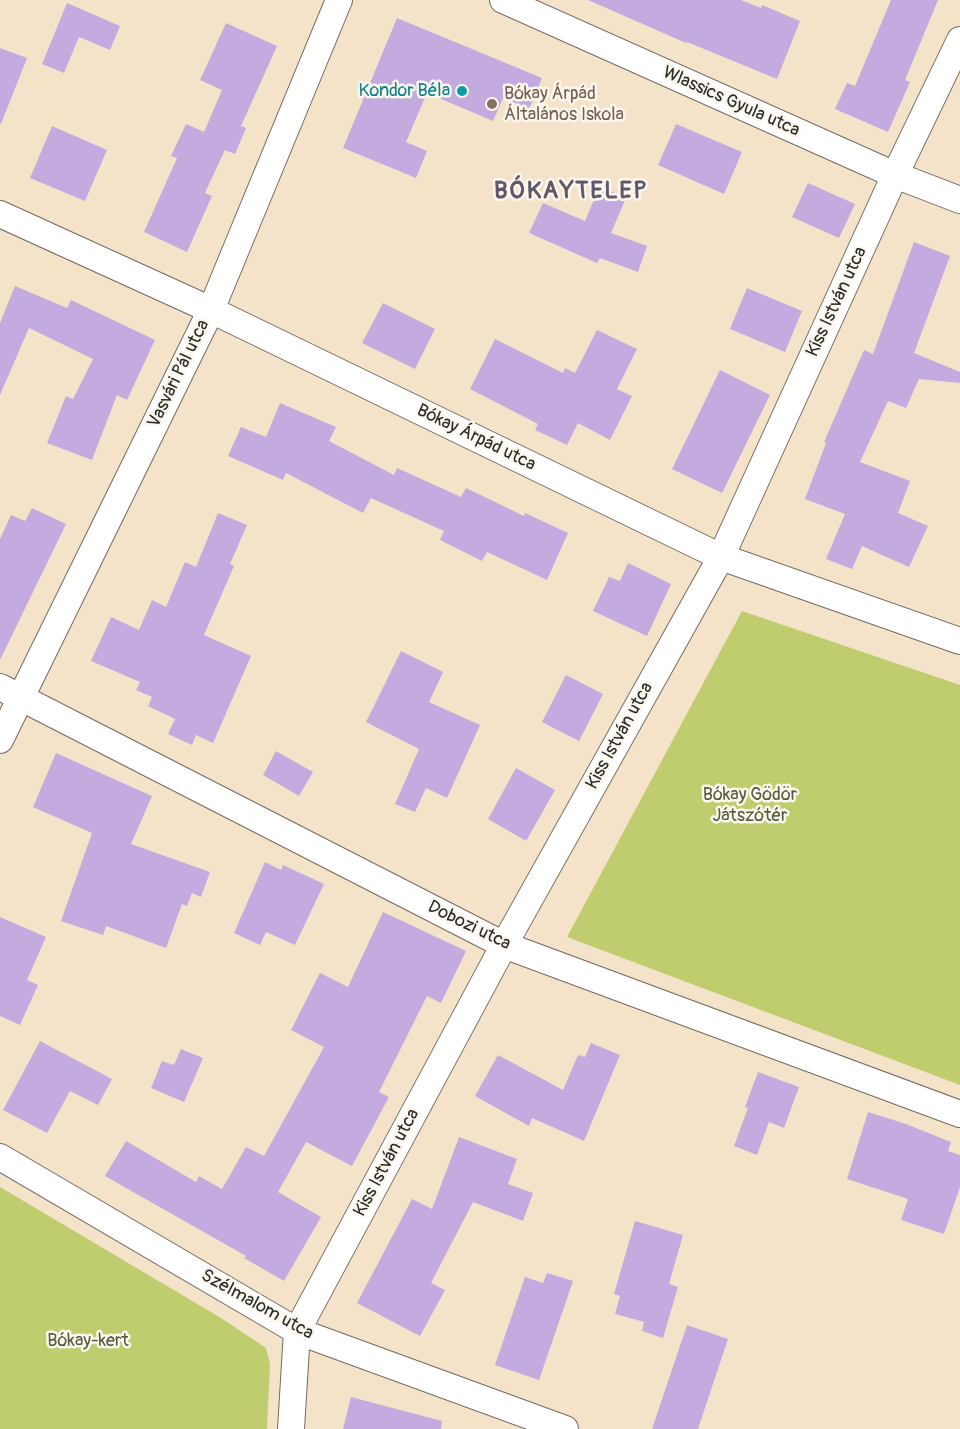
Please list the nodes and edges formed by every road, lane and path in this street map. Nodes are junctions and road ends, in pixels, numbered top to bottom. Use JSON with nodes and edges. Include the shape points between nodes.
{"nodes":[{"id":1,"x":339,"y":0,"type":"edge"},
{"id":2,"x":503,"y":0,"type":"edge"},
{"id":3,"x":960,"y":40,"type":"edge"},
{"id":4,"x":895,"y":175,"type":"junction"},
{"id":5,"x":960,"y":200,"type":"edge"},
{"id":6,"x":0,"y":214,"type":"edge"},
{"id":7,"x":211,"y":310,"type":"junction"},
{"id":8,"x":721,"y":557,"type":"junction"},
{"id":9,"x":960,"y":641,"type":"edge"},
{"id":10,"x":10,"y":692,"type":"edge"},
{"id":11,"x":0,"y":740,"type":"edge"},
{"id":12,"x":504,"y":945,"type":"junction"},
{"id":13,"x":960,"y":1114,"type":"edge"},
{"id":14,"x":0,"y":1157,"type":"edge"},
{"id":15,"x":297,"y":1331,"type":"junction"},
{"id":16,"x":291,"y":1429,"type":"edge"},
{"id":17,"x":565,"y":1429,"type":"edge"}],
"edges":[{"from":1,"to":7,"type":"street","name":"Vasvári Pál utca"},
{"from":2,"to":4,"type":"street","name":"Wlassics Gyula utca"},
{"from":3,"to":4,"type":"street","name":"Kiss István utca"},
{"from":4,"to":5,"type":"street","name":"Wlassics Gyula utca"},
{"from":4,"to":8,"type":"street","name":"Kiss István utca"},
{"from":6,"to":7,"type":"street","name":"Bókay Árpád utca"},
{"from":7,"to":8,"type":"street","name":"Bókay Árpád utca"},
{"from":7,"to":10,"type":"street","name":"Vasvári Pál utca"},
{"from":8,"to":9,"type":"street","name":"Bókay Árpád utca"},
{"from":8,"to":12,"type":"street","name":"Kiss István utca"},
{"from":10,"to":11,"type":"street","name":"Vasvári Pál utca"},
{"from":10,"to":12,"type":"street","name":"Dobozi utca"},
{"from":12,"to":13,"type":"street","name":"Dobozi utca"},
{"from":12,"to":15,"type":"street","name":"Kiss István utca"},
{"from":14,"to":15,"type":"street","name":"Szélmalom utca"},
{"from":15,"to":16,"type":"street","name":"Kiss István utca"},
{"from":15,"to":17,"type":"street","name":"Szélmalom utca"}]}
